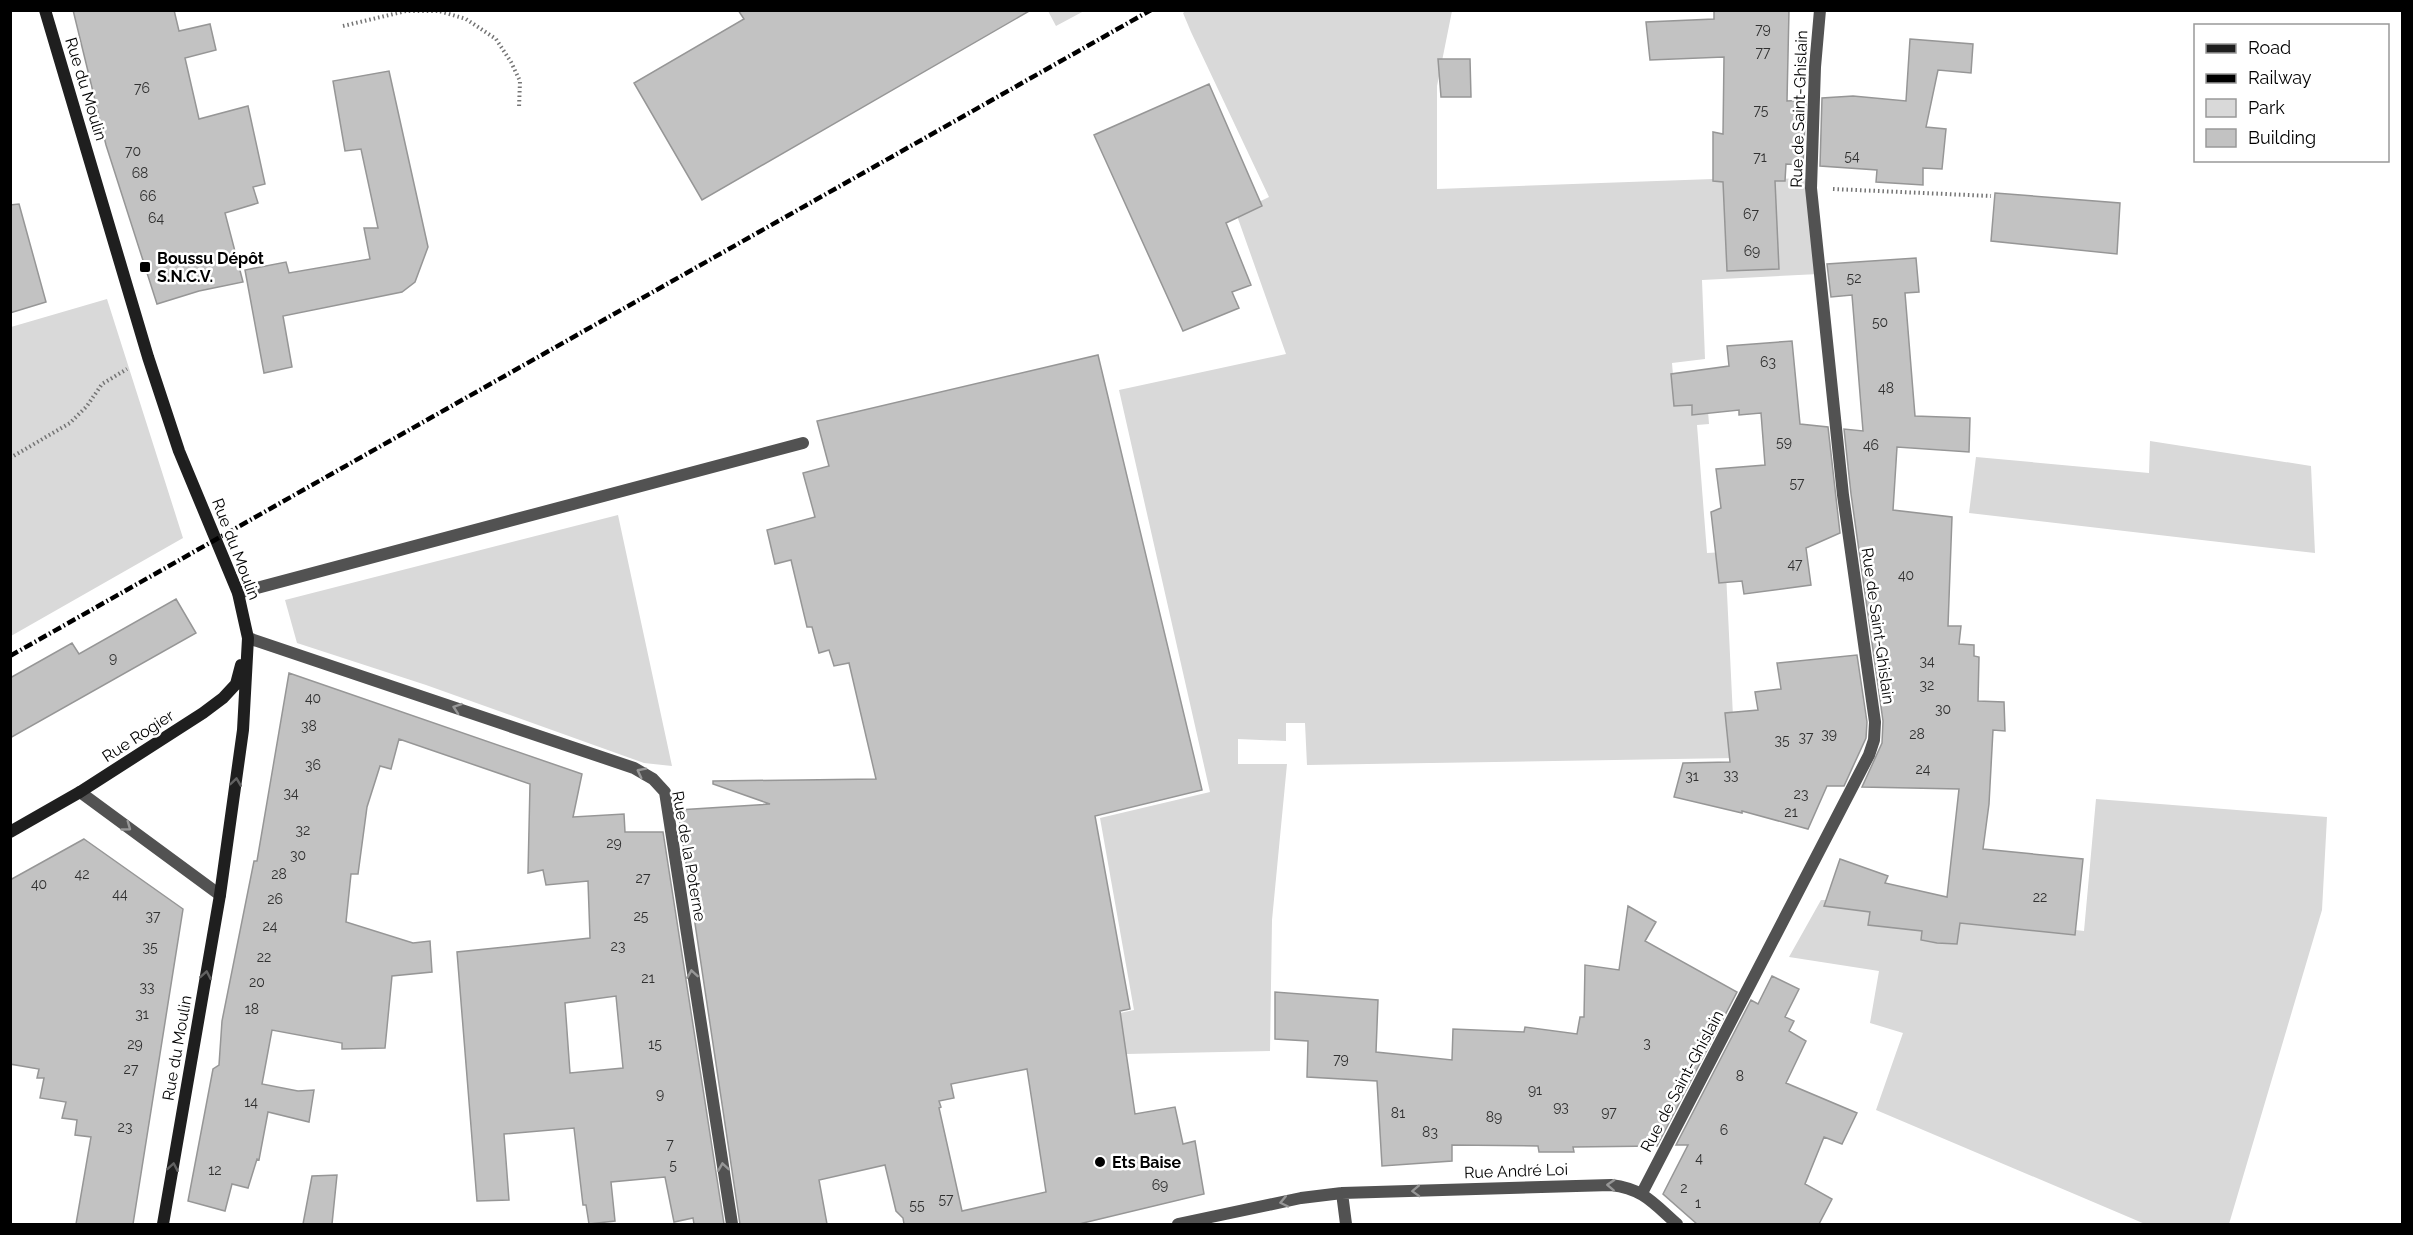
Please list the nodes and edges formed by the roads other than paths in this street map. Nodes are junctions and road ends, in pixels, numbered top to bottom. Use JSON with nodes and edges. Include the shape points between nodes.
{"nodes":[{"id":1,"x":45,"y":10,"type":"edge"},
{"id":2,"x":1821,"y":10,"type":"edge"},
{"id":3,"x":803,"y":443,"type":"dead end"},
{"id":4,"x":238,"y":593,"type":"junction"},
{"id":5,"x":248,"y":638,"type":"junction"},
{"id":6,"x":80,"y":792,"type":"junction"},
{"id":7,"x":10,"y":832,"type":"edge"},
{"id":8,"x":220,"y":895,"type":"junction"},
{"id":9,"x":1342,"y":1193,"type":"junction"},
{"id":10,"x":1642,"y":1193,"type":"junction"},
{"id":11,"x":163,"y":1224,"type":"edge"},
{"id":12,"x":732,"y":1224,"type":"edge"},
{"id":13,"x":1178,"y":1224,"type":"edge"},
{"id":14,"x":1346,"y":1224,"type":"edge"},
{"id":15,"x":1677,"y":1224,"type":"edge"}],
"edges":[{"from":1,"to":4,"type":"street","name":"Rue du Moulin","via":[[179,451]]},
{"from":2,"to":10,"type":"street","name":"Rue de Saint-Ghislain","via":[[1811,188],[1843,495],[1875,722],[1874,740]]},
{"from":3,"to":4,"type":"street"},
{"from":4,"to":5,"type":"street","name":"Rue du Moulin"},
{"from":5,"to":6,"type":"street","name":"Rue Rogier","via":[[236,684],[223,698]]},
{"from":8,"to":5,"type":"street","name":"Rue du Moulin","one_way":true,"via":[[243,730]]},
{"from":12,"to":5,"type":"street","name":"Rue de la Poterne","one_way":true,"via":[[665,792],[634,768]]},
{"from":6,"to":7,"type":"street","name":"Rue Rogier"},
{"from":6,"to":8,"type":"street","one_way":true},
{"from":11,"to":8,"type":"street","name":"Rue du Moulin","one_way":true},
{"from":10,"to":9,"type":"street","name":"Rue André Loi","one_way":true,"via":[[1611,1185]]},
{"from":9,"to":13,"type":"street","name":"Rue André Loi","one_way":true},
{"from":9,"to":14,"type":"street"},
{"from":10,"to":15,"type":"street","name":"Rue André Loi"}]}
